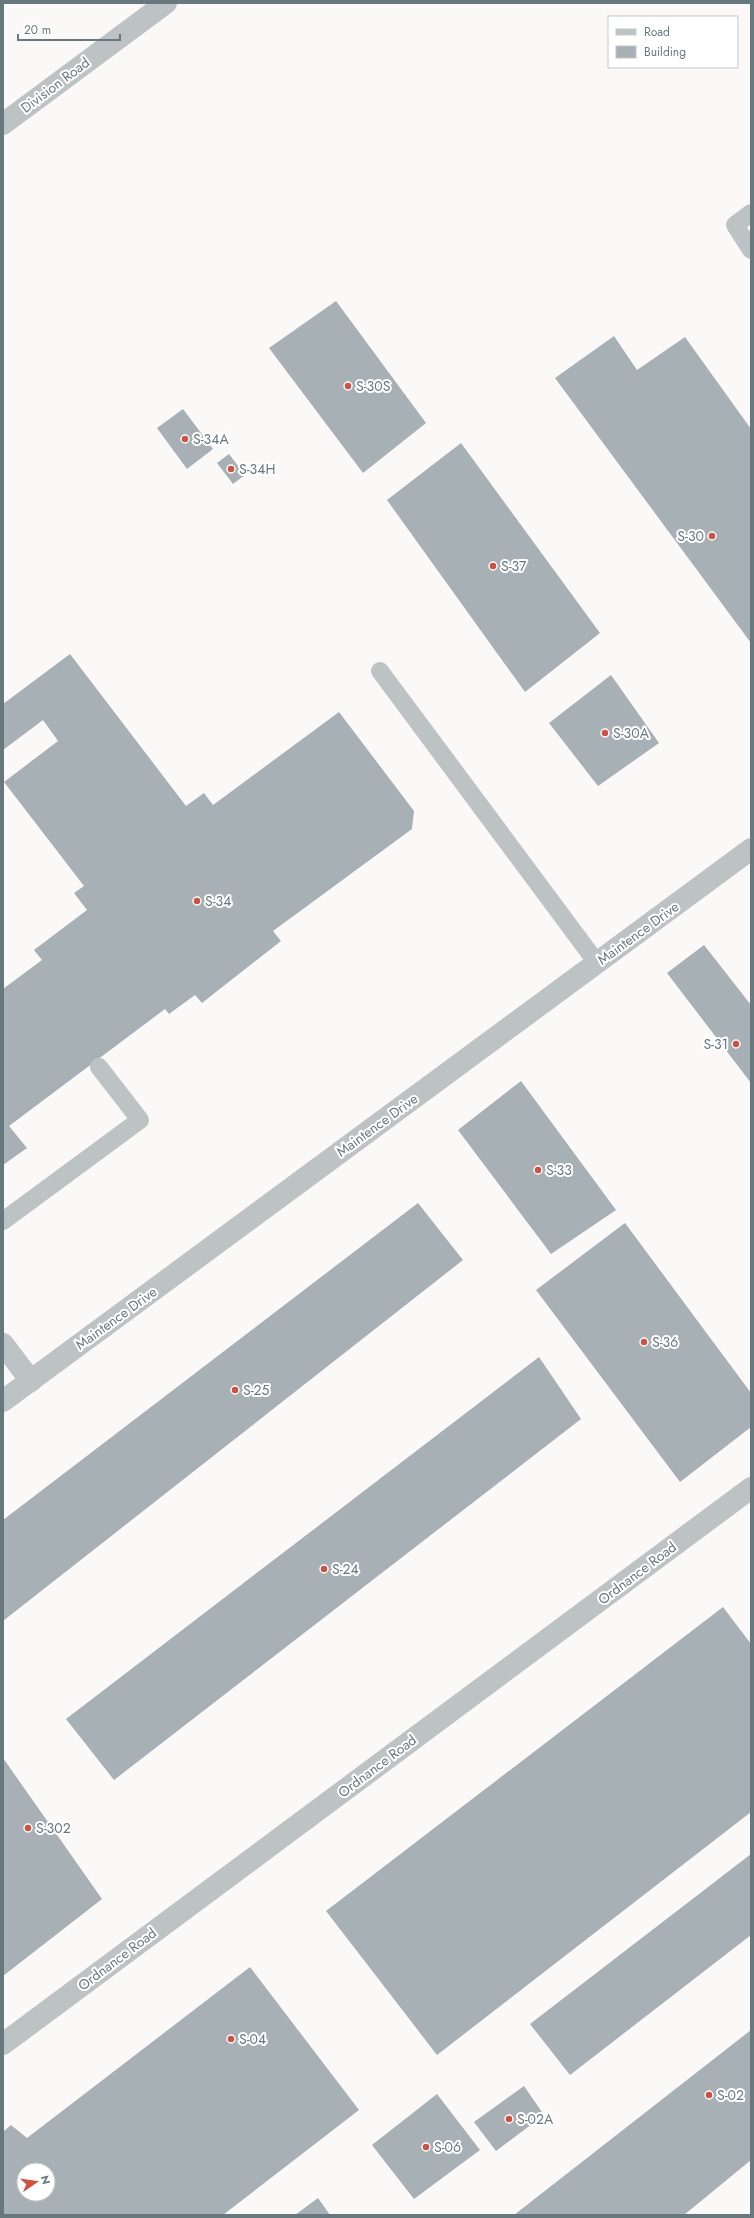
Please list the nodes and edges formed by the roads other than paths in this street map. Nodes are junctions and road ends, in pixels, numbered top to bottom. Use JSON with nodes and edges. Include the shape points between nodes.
{"nodes":[{"id":1,"x":166,"y":3,"type":"edge"},
{"id":2,"x":3,"y":124,"type":"edge"},
{"id":3,"x":751,"y":213,"type":"edge"},
{"id":4,"x":751,"y":250,"type":"edge"},
{"id":5,"x":380,"y":671,"type":"dead end"},
{"id":6,"x":751,"y":849,"type":"edge"},
{"id":7,"x":597,"y":963,"type":"junction"},
{"id":8,"x":99,"y":1067,"type":"dead end"},
{"id":9,"x":3,"y":1221,"type":"edge"},
{"id":10,"x":3,"y":1344,"type":"edge"},
{"id":11,"x":31,"y":1381,"type":"junction"},
{"id":12,"x":3,"y":1401,"type":"edge"},
{"id":13,"x":751,"y":1488,"type":"edge"},
{"id":14,"x":3,"y":2044,"type":"edge"}],
"edges":[{"from":1,"to":2,"type":"street","name":"Division Road"},
{"from":3,"to":4,"type":"lane","via":[[735,225]]},
{"from":5,"to":7,"type":"lane"},
{"from":6,"to":7,"type":"street","name":"Maintence Drive"},
{"from":7,"to":11,"type":"street","name":"Maintence Drive"},
{"from":8,"to":9,"type":"lane","via":[[140,1120]]},
{"from":10,"to":11,"type":"street"},
{"from":11,"to":12,"type":"street","name":"Maintence Drive"},
{"from":13,"to":14,"type":"street","name":"Ordnance Road"}]}
